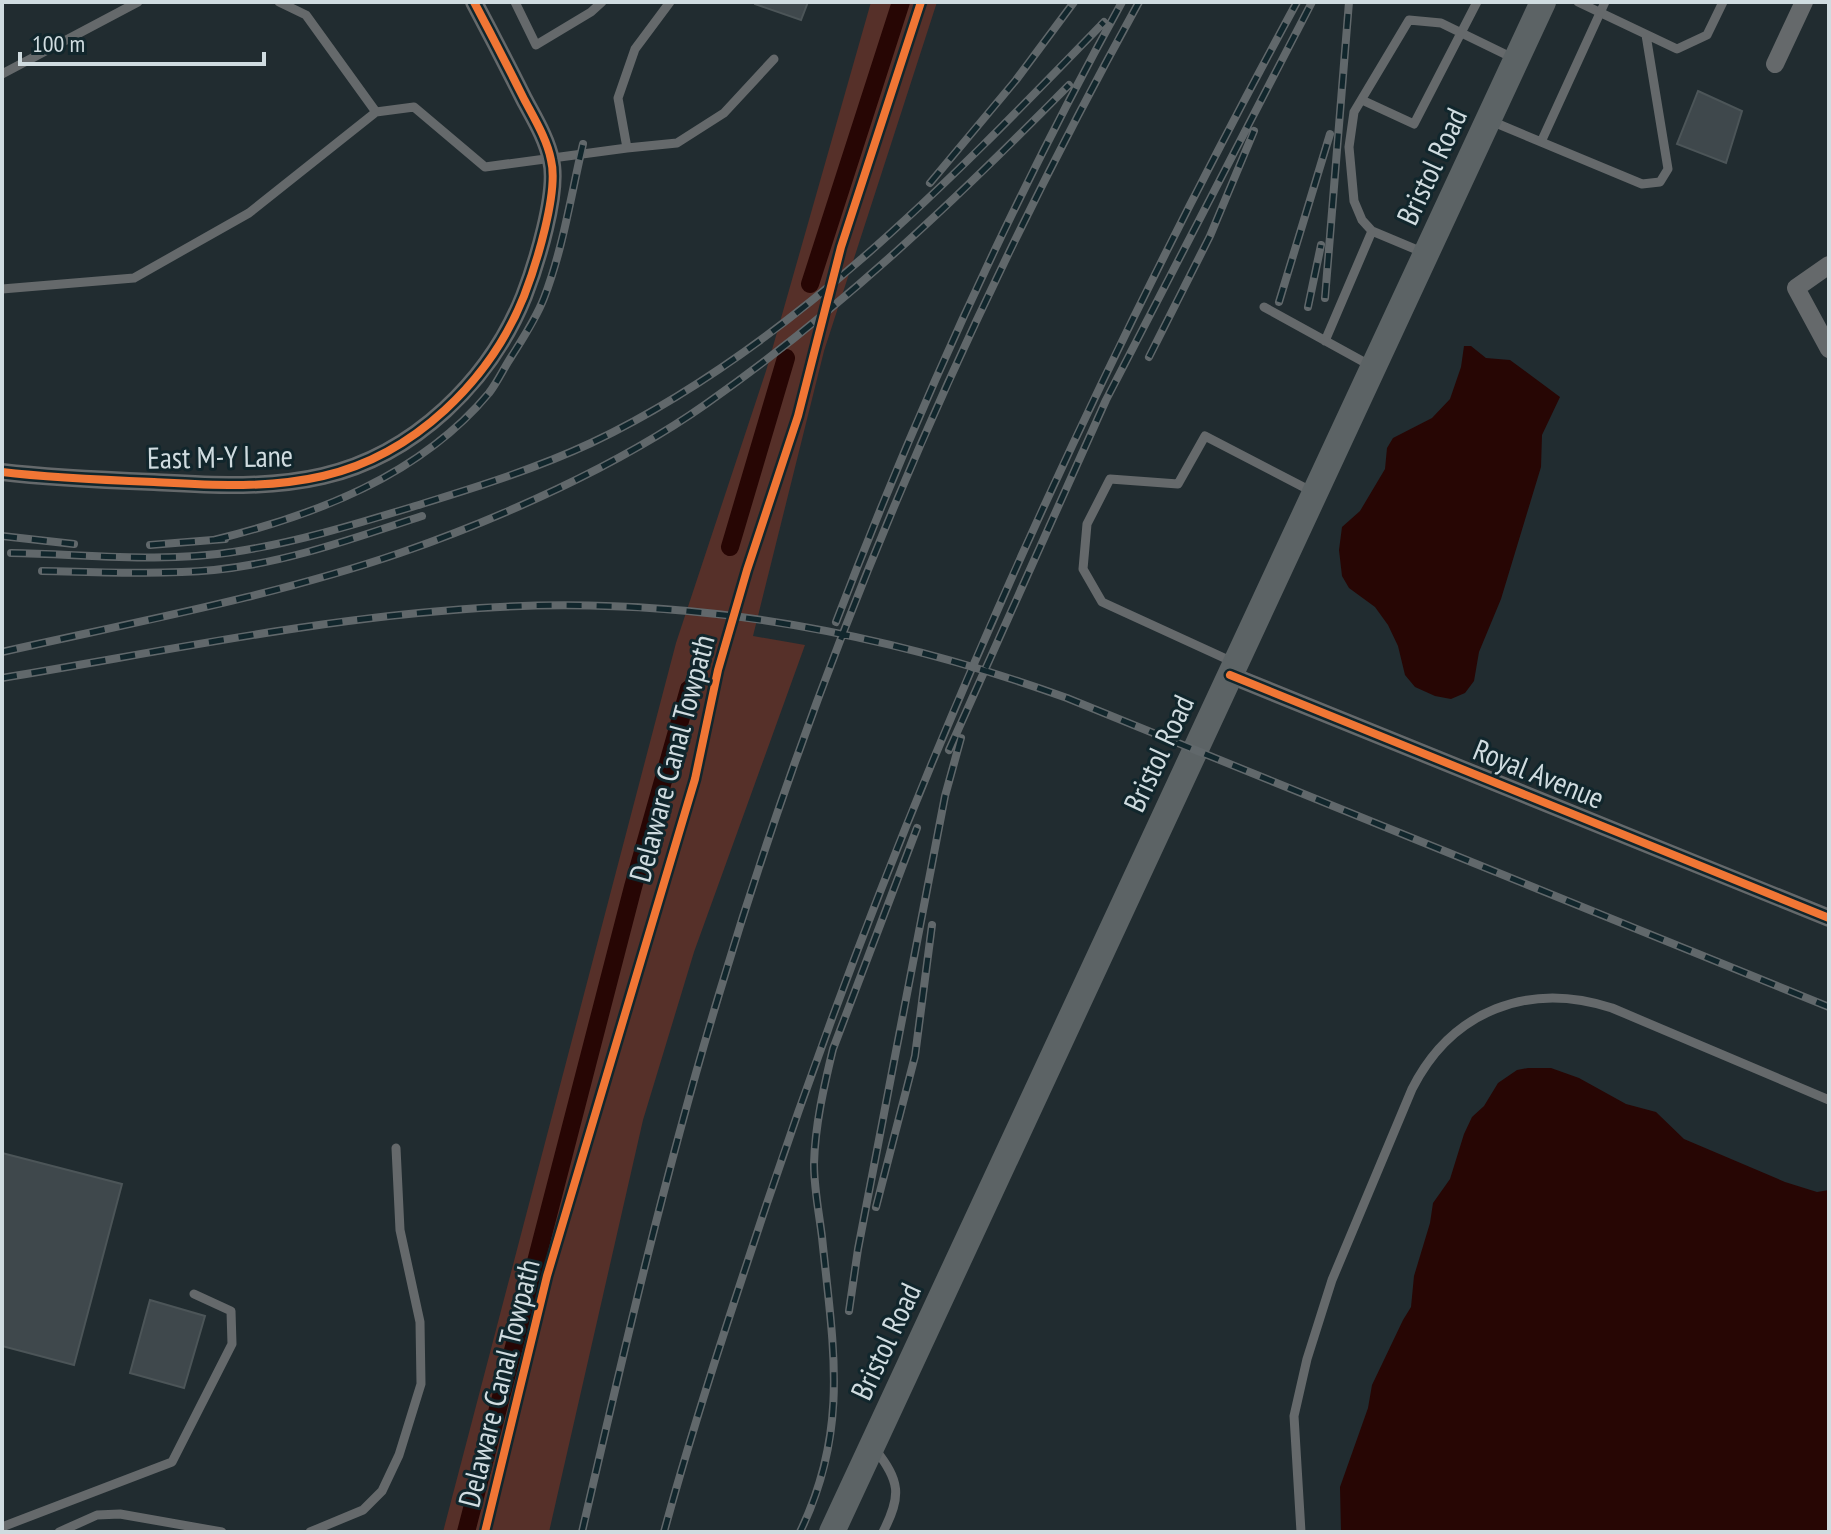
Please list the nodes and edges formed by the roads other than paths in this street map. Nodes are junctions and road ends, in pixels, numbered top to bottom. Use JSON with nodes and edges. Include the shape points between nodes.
{"nodes":[{"id":1,"x":138,"y":2,"type":"edge"},
{"id":2,"x":279,"y":2,"type":"edge"},
{"id":3,"x":474,"y":2,"type":"edge"},
{"id":4,"x":515,"y":2,"type":"edge"},
{"id":5,"x":602,"y":2,"type":"edge"},
{"id":6,"x":670,"y":2,"type":"edge"},
{"id":7,"x":1477,"y":2,"type":"edge"},
{"id":8,"x":1543,"y":2,"type":"edge"},
{"id":9,"x":1578,"y":2,"type":"edge"},
{"id":10,"x":1605,"y":2,"type":"edge"},
{"id":11,"x":1723,"y":2,"type":"edge"},
{"id":12,"x":1804,"y":2,"type":"edge"},
{"id":13,"x":1600,"y":13,"type":"junction"},
{"id":14,"x":1462,"y":33,"type":"junction"},
{"id":15,"x":1646,"y":35,"type":"junction"},
{"id":16,"x":774,"y":59,"type":"dead end"},
{"id":17,"x":1516,"y":60,"type":"junction"},
{"id":18,"x":1775,"y":64,"type":"dead end"},
{"id":19,"x":2,"y":74,"type":"edge"},
{"id":20,"x":1362,"y":100,"type":"junction"},
{"id":21,"x":376,"y":112,"type":"junction"},
{"id":22,"x":1487,"y":120,"type":"junction"},
{"id":23,"x":1541,"y":142,"type":"junction"},
{"id":24,"x":627,"y":148,"type":"junction"},
{"id":25,"x":551,"y":157,"type":"junction"},
{"id":26,"x":1372,"y":231,"type":"junction"},
{"id":27,"x":1425,"y":254,"type":"junction"},
{"id":28,"x":1829,"y":265,"type":"edge"},
{"id":29,"x":2,"y":289,"type":"edge"},
{"id":30,"x":1264,"y":307,"type":"dead end"},
{"id":31,"x":1325,"y":341,"type":"junction"},
{"id":32,"x":1829,"y":349,"type":"edge"},
{"id":33,"x":1373,"y":367,"type":"junction"},
{"id":34,"x":2,"y":472,"type":"edge"},
{"id":35,"x":1314,"y":493,"type":"junction"},
{"id":36,"x":1233,"y":669,"type":"junction"},
{"id":37,"x":1829,"y":918,"type":"edge"},
{"id":38,"x":1829,"y":1100,"type":"edge"},
{"id":39,"x":396,"y":1148,"type":"dead end"},
{"id":40,"x":194,"y":1294,"type":"dead end"},
{"id":41,"x":872,"y":1446,"type":"junction"},
{"id":42,"x":2,"y":1527,"type":"edge"},
{"id":43,"x":59,"y":1532,"type":"edge"},
{"id":44,"x":222,"y":1532,"type":"edge"},
{"id":45,"x":310,"y":1532,"type":"edge"},
{"id":46,"x":832,"y":1532,"type":"edge"},
{"id":47,"x":883,"y":1532,"type":"edge"},
{"id":48,"x":1301,"y":1532,"type":"edge"}],
"edges":[{"from":1,"to":19,"type":"lane"},
{"from":2,"to":21,"type":"lane","via":[[306,15]]},
{"from":3,"to":25,"type":"street","name":"East M-Y Lane"},
{"from":4,"to":5,"type":"lane","via":[[536,45]]},
{"from":6,"to":24,"type":"lane","via":[[635,49],[618,98]]},
{"from":7,"to":14,"type":"lane"},
{"from":8,"to":17,"type":"main road","name":"Bristol Road"},
{"from":9,"to":13,"type":"lane"},
{"from":10,"to":13,"type":"lane"},
{"from":11,"to":15,"type":"lane","via":[[1707,35],[1694,43],[1677,49]]},
{"from":12,"to":18,"type":"street"},
{"from":13,"to":15,"type":"lane"},
{"from":13,"to":23,"type":"lane"},
{"from":14,"to":17,"type":"lane"},
{"from":14,"to":20,"type":"lane","via":[[1441,23],[1409,20]]},
{"from":14,"to":20,"type":"lane","via":[[1414,124]]},
{"from":15,"to":23,"type":"lane","via":[[1668,169],[1660,182],[1642,184]]},
{"from":16,"to":24,"type":"lane","via":[[724,113],[677,143]]},
{"from":17,"to":22,"type":"main road","name":"Bristol Road"},
{"from":20,"to":26,"type":"lane","via":[[1354,112],[1349,147],[1354,201]]},
{"from":21,"to":25,"type":"lane","via":[[414,107],[485,167]]},
{"from":21,"to":29,"type":"lane","via":[[249,213],[134,278]]},
{"from":22,"to":23,"type":"lane"},
{"from":22,"to":27,"type":"main road","name":"Bristol Road"},
{"from":24,"to":25,"type":"lane"},
{"from":25,"to":34,"type":"street","name":"East M-Y Lane","via":[[547,214],[531,274],[507,332],[452,403],[401,443],[341,471],[254,485]]},
{"from":26,"to":27,"type":"lane"},
{"from":26,"to":31,"type":"lane"},
{"from":27,"to":33,"type":"main road","name":"Bristol Road"},
{"from":28,"to":32,"type":"street","via":[[1796,288]]},
{"from":30,"to":31,"type":"lane"},
{"from":31,"to":33,"type":"lane"},
{"from":33,"to":35,"type":"main road","name":"Bristol Road"},
{"from":35,"to":36,"type":"main road","name":"Bristol Road"},
{"from":35,"to":36,"type":"lane","via":[[1205,436],[1178,484],[1110,479],[1087,524],[1083,569],[1102,602]]},
{"from":36,"to":37,"type":"street","name":"Royal Avenue"},
{"from":36,"to":41,"type":"main road","name":"Bristol Road"},
{"from":38,"to":48,"type":"lane","via":[[1581,999],[1518,1001],[1474,1019],[1449,1038],[1412,1089],[1332,1280],[1307,1359],[1294,1416]]},
{"from":39,"to":45,"type":"lane","via":[[400,1230],[420,1322],[421,1384],[382,1491],[363,1510]]},
{"from":40,"to":42,"type":"lane","via":[[231,1311],[232,1344],[172,1462]]},
{"from":41,"to":46,"type":"main road","name":"Bristol Road"},
{"from":41,"to":47,"type":"lane","via":[[894,1474],[897,1501]]},
{"from":43,"to":44,"type":"lane","via":[[97,1515],[120,1514]]}]}
